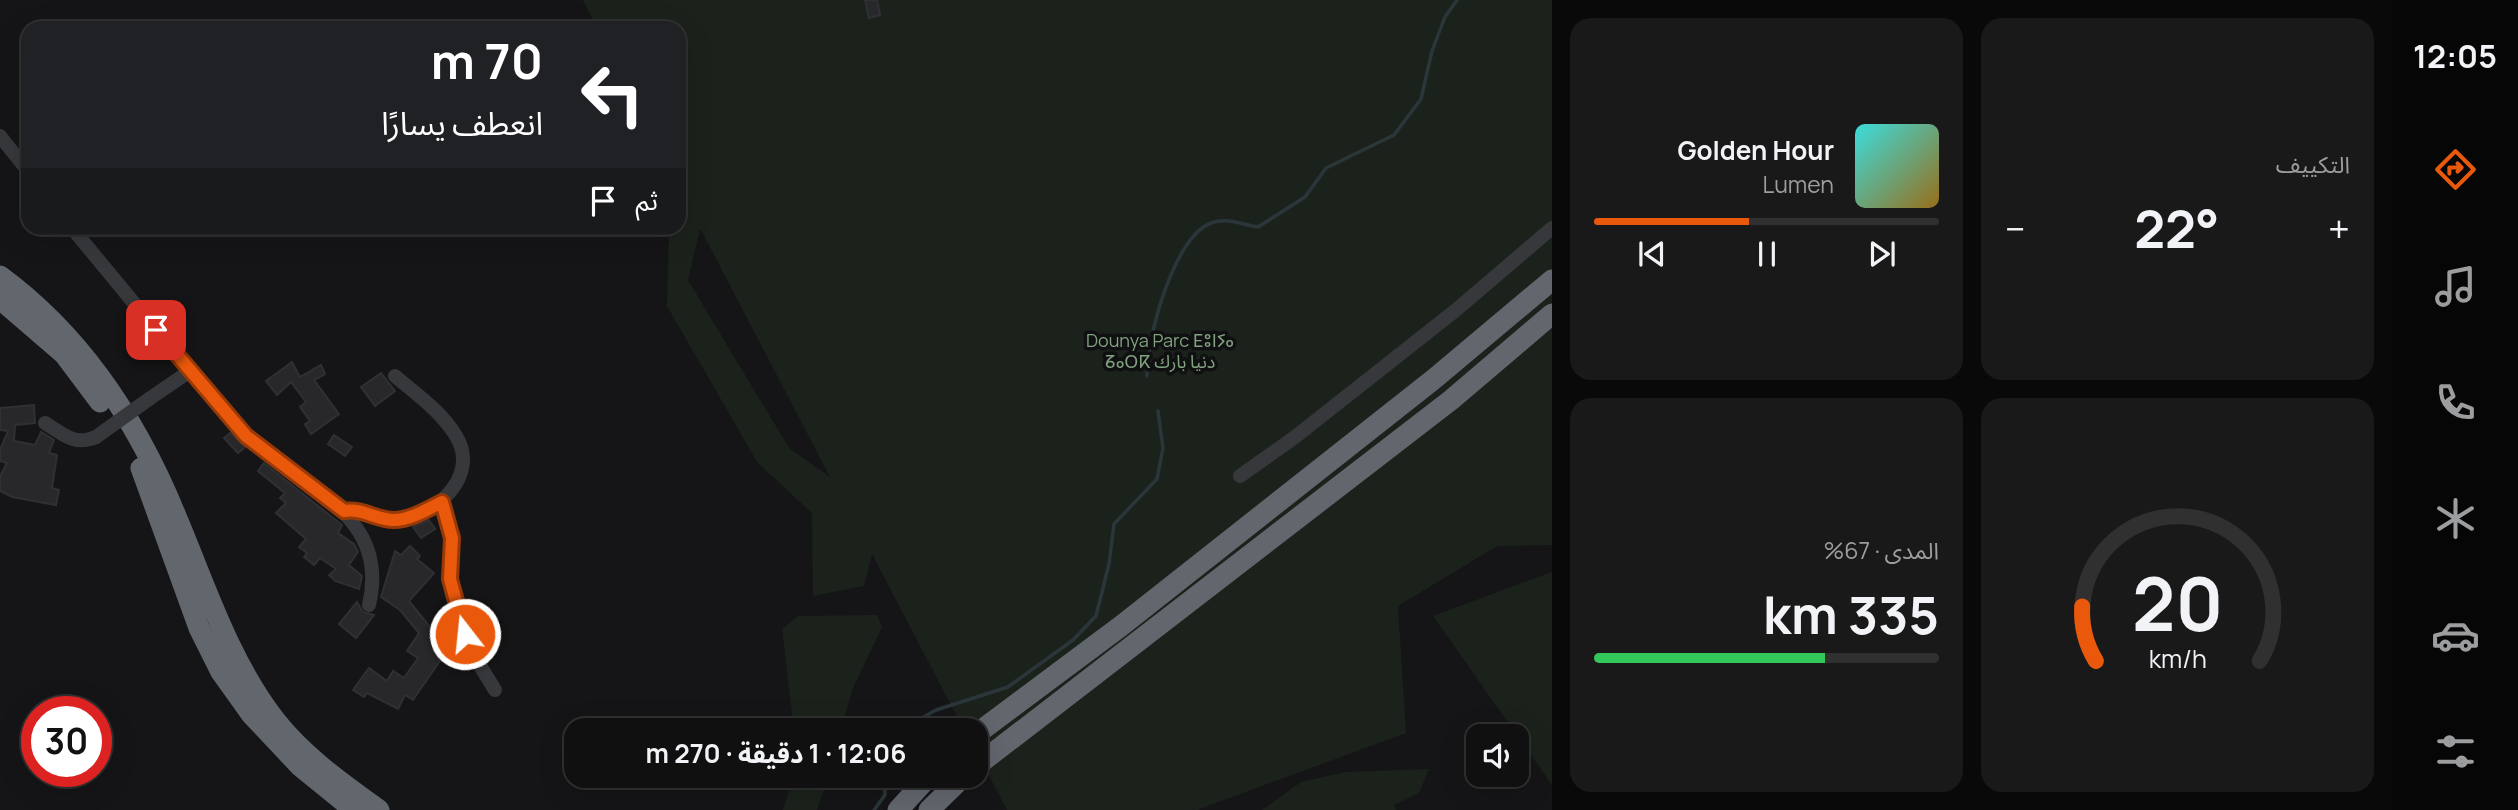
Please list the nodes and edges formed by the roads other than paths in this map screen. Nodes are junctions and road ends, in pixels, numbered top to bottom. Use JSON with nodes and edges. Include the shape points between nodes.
{"nodes":[{"id":1,"x":0,"y":136,"type":"edge"},
{"id":2,"x":21,"y":162,"type":"edge"},
{"id":3,"x":1552,"y":228,"type":"edge"},
{"id":4,"x":78,"y":235,"type":"edge"},
{"id":5,"x":0,"y":276,"type":"edge"},
{"id":6,"x":1552,"y":280,"type":"edge"},
{"id":7,"x":0,"y":299,"type":"edge"},
{"id":8,"x":1552,"y":314,"type":"edge"},
{"id":9,"x":190,"y":371,"type":"junction"},
{"id":10,"x":395,"y":376,"type":"dead end"},
{"id":11,"x":45,"y":424,"type":"dead end"},
{"id":12,"x":1240,"y":476,"type":"dead end"},
{"id":13,"x":442,"y":502,"type":"junction"},
{"id":14,"x":344,"y":511,"type":"junction"},
{"id":15,"x":369,"y":605,"type":"dead end"},
{"id":16,"x":495,"y":690,"type":"dead end"},
{"id":17,"x":988,"y":725,"type":"edge"},
{"id":18,"x":988,"y":757,"type":"edge"},
{"id":19,"x":918,"y":788,"type":"edge"},
{"id":20,"x":952,"y":788,"type":"edge"},
{"id":21,"x":354,"y":810,"type":"edge"},
{"id":22,"x":379,"y":810,"type":"edge"},
{"id":23,"x":898,"y":810,"type":"edge"},
{"id":24,"x":929,"y":810,"type":"edge"}],
"edges":[{"from":1,"to":2,"type":"street"},
{"from":3,"to":12,"type":"street","via":[[1295,438]]},
{"from":4,"to":9,"type":"street"},
{"from":5,"to":22,"type":"highway","via":[[79,349],[128,420],[168,497],[226,638],[276,721],[321,765]]},
{"from":6,"to":17,"type":"highway","via":[[1434,379]]},
{"from":7,"to":21,"type":"highway","via":[[64,354],[137,460],[199,628],[221,672],[251,714],[300,766]]},
{"from":8,"to":18,"type":"highway","via":[[1451,400]]},
{"from":9,"to":11,"type":"street","bridge":true,"via":[[82,443]]},
{"from":9,"to":14,"type":"street","via":[[246,436]]},
{"from":10,"to":13,"type":"street","via":[[449,425],[458,439],[462,455],[458,482]]},
{"from":13,"to":14,"type":"street","via":[[392,520],[359,509]]},
{"from":13,"to":16,"type":"street","via":[[452,538],[453,593],[474,656]]},
{"from":14,"to":15,"type":"street","via":[[371,559],[374,575]]},
{"from":19,"to":23,"type":"highway"},
{"from":20,"to":24,"type":"highway"}]}
